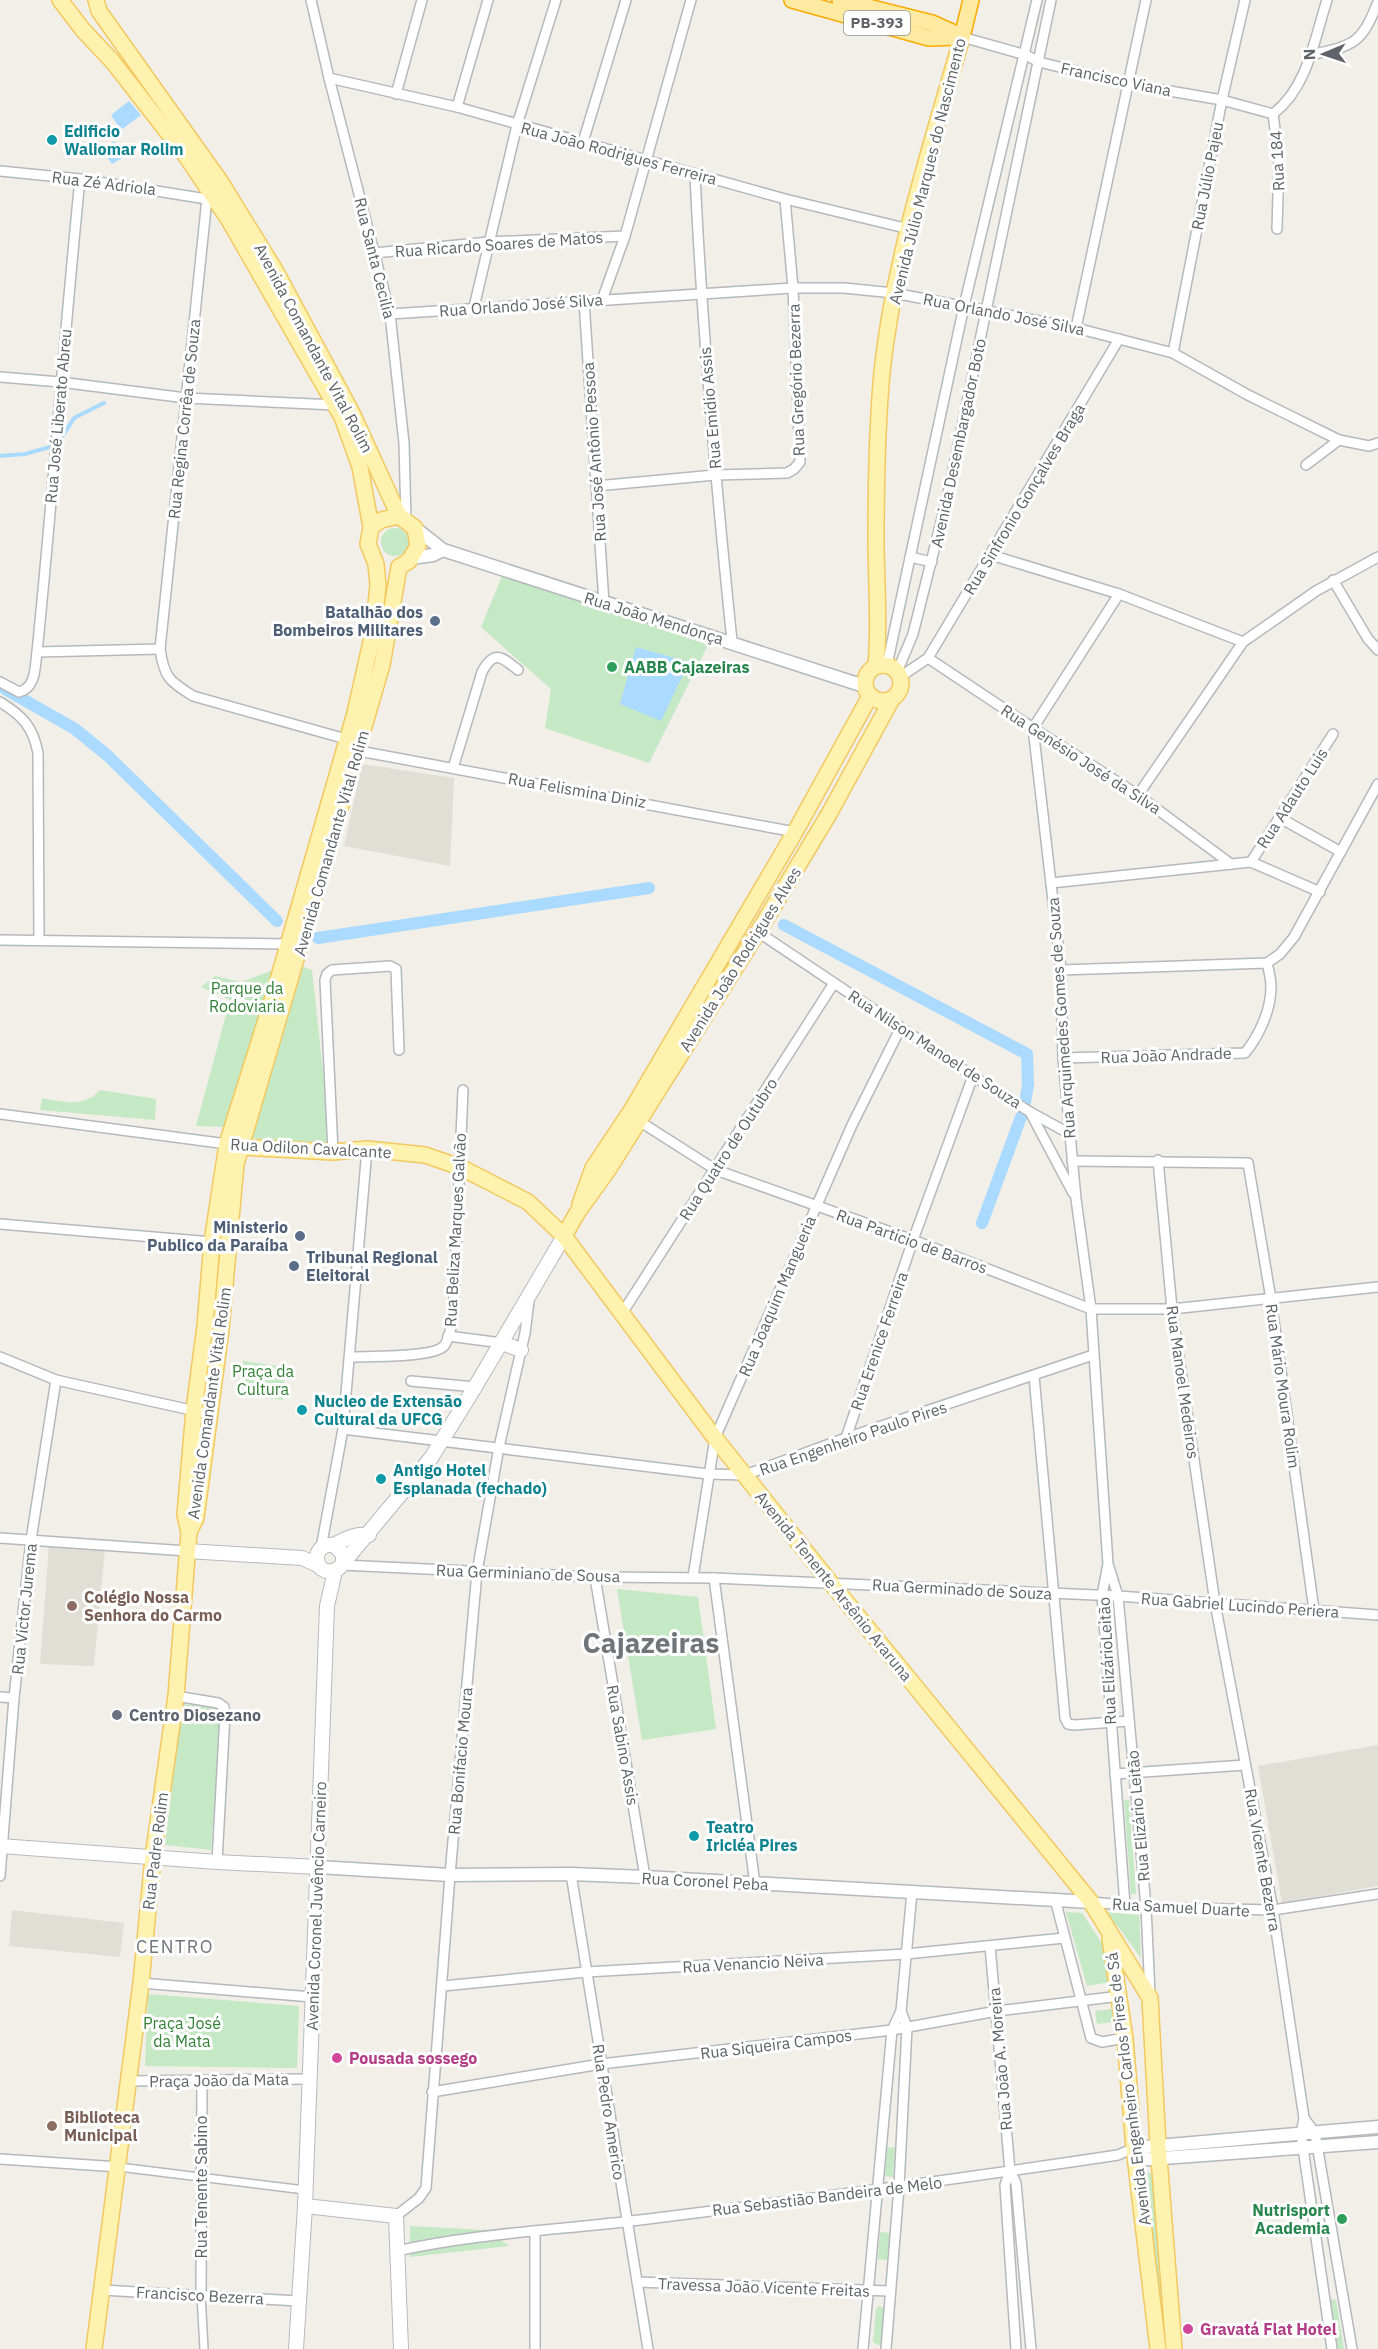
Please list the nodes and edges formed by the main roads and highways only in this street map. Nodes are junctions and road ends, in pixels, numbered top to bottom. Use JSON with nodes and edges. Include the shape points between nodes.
{"nodes":[{"id":1,"x":60,"y":0,"type":"edge"},
{"id":2,"x":96,"y":0,"type":"edge"},
{"id":3,"x":792,"y":0,"type":"edge"},
{"id":4,"x":840,"y":0,"type":"edge"},
{"id":5,"x":971,"y":0,"type":"edge"},
{"id":6,"x":823,"y":4,"type":"edge"},
{"id":7,"x":885,"y":6,"type":"edge"},
{"id":8,"x":962,"y":37,"type":"junction"},
{"id":9,"x":407,"y":521,"type":"junction"},
{"id":10,"x":371,"y":527,"type":"junction"},
{"id":11,"x":405,"y":563,"type":"junction"},
{"id":12,"x":376,"y":564,"type":"junction"},
{"id":13,"x":890,"y":670,"type":"junction"},
{"id":14,"x":867,"y":691,"type":"junction"},
{"id":15,"x":892,"y":699,"type":"junction"},
{"id":16,"x":234,"y":1145,"type":"junction"},
{"id":17,"x":577,"y":1212,"type":"junction"},
{"id":18,"x":564,"y":1236,"type":"junction"},
{"id":19,"x":502,"y":1343,"type":"junction"},
{"id":20,"x":521,"y":1350,"type":"road end"},
{"id":21,"x":189,"y":1532,"type":"junction"},
{"id":22,"x":187,"y":1551,"type":"junction"},
{"id":23,"x":329,"y":1558,"type":"junction"},
{"id":24,"x":2,"y":1846,"type":"edge"},
{"id":25,"x":153,"y":1857,"type":"junction"},
{"id":26,"x":318,"y":1867,"type":"junction"},
{"id":27,"x":1109,"y":1933,"type":"junction"},
{"id":28,"x":305,"y":2206,"type":"junction"},
{"id":29,"x":94,"y":2349,"type":"edge"},
{"id":30,"x":296,"y":2349,"type":"edge"},
{"id":31,"x":401,"y":2349,"type":"edge"},
{"id":32,"x":1158,"y":2349,"type":"edge"},
{"id":33,"x":1174,"y":2349,"type":"edge"}],
"edges":[{"from":1,"to":10,"type":"main road","name":"Avenida Comandante Vital Rolim","via":[[186,156],[229,220],[342,417],[360,466]]},
{"from":2,"to":9,"type":"main road","name":"Avenida Comandante Vital Rolim","via":[[99,11],[220,181],[275,270]]},
{"from":3,"to":6,"type":"highway","number":"PB-393"},
{"from":4,"to":7,"type":"highway","number":"PB-393"},
{"from":5,"to":8,"type":"highway","name":"Avenida Júlio Marques do Nascimento"},
{"from":6,"to":8,"type":"highway","number":"PB-393","via":[[929,38]]},
{"from":7,"to":8,"type":"highway","number":"PB-393"},
{"from":8,"to":13,"type":"main road","name":"Avenida Júlio Marques do Nascimento","via":[[909,229],[882,372],[876,536],[879,635]]},
{"from":9,"to":10,"type":"main road","via":[[381,520]]},
{"from":9,"to":11,"type":"main road","name":"Avenida Comandante Vital Rolim","via":[[418,546]]},
{"from":10,"to":12,"type":"main road","name":"Avenida Comandante Vital Rolim","via":[[368,544]]},
{"from":11,"to":12,"type":"main road","via":[[388,569]]},
{"from":11,"to":16,"type":"main road","name":"Avenida Comandante Vital Rolim","via":[[359,751]]},
{"from":12,"to":16,"type":"main road","name":"Avenida Comandante Vital Rolim","via":[[374,633],[355,713]]},
{"from":13,"to":14,"type":"main road","via":[[867,674]]},
{"from":13,"to":15,"type":"main road","via":[[900,690]]},
{"from":14,"to":15,"type":"main road","via":[[880,701]]},
{"from":14,"to":17,"type":"main road","name":"Avenida João Rodrigues Alves","via":[[795,832],[631,1111],[593,1168]]},
{"from":15,"to":17,"type":"main road","name":"Avenida João Rodrigues Alves","via":[[758,932],[596,1190]]},
{"from":16,"to":18,"type":"main road","name":"Rua Odilon Cavalcante","via":[[425,1155],[460,1167],[528,1202]]},
{"from":16,"to":21,"type":"main road","name":"Avenida Comandante Vital Rolim","via":[[236,1164],[221,1329],[196,1518]]},
{"from":16,"to":21,"type":"main road","name":"Avenida Comandante Vital Rolim","via":[[212,1242],[185,1515]]},
{"from":17,"to":18,"type":"main road","name":"Avenida João Rodrigues Alves"},
{"from":18,"to":19,"type":"main road","name":"Avenida João Rodrigues Alves"},
{"from":18,"to":27,"type":"main road","name":"Avenida Tenente Arsênio Araruna","via":[[715,1438],[1091,1902]]},
{"from":19,"to":20,"type":"main road"},
{"from":19,"to":23,"type":"main road","name":"Avenida João Rodrigues Alves","via":[[442,1441],[369,1535],[349,1536]]},
{"from":21,"to":22,"type":"main road","name":"Rua Padre Rolim"},
{"from":22,"to":23,"type":"main road","name":"Avenida João Rodrigues Alves"},
{"from":22,"to":25,"type":"main road","name":"Rua Padre Rolim","via":[[176,1695]]},
{"from":23,"to":26,"type":"main road","name":"Avenida Coronel Juvêncio Carneiro","via":[[321,1582],[327,1606]]},
{"from":24,"to":25,"type":"main road"},
{"from":25,"to":26,"type":"main road"},
{"from":25,"to":29,"type":"main road","name":"Rua Padre Rolim","via":[[119,2167]]},
{"from":26,"to":28,"type":"main road","name":"Avenida Coronel Juvêncio Carneiro"},
{"from":27,"to":32,"type":"main road","name":"Avenida Engenheiro Carlos Pires de Sá","via":[[1125,2038]]},
{"from":27,"to":33,"type":"main road","name":"Avenida Engenheiro Carlos Pires de Sá","via":[[1150,1998]]},
{"from":28,"to":30,"type":"main road","name":"Avenida Coronel Juvêncio Carneiro"},
{"from":28,"to":31,"type":"main road","via":[[396,2216]]}]}
